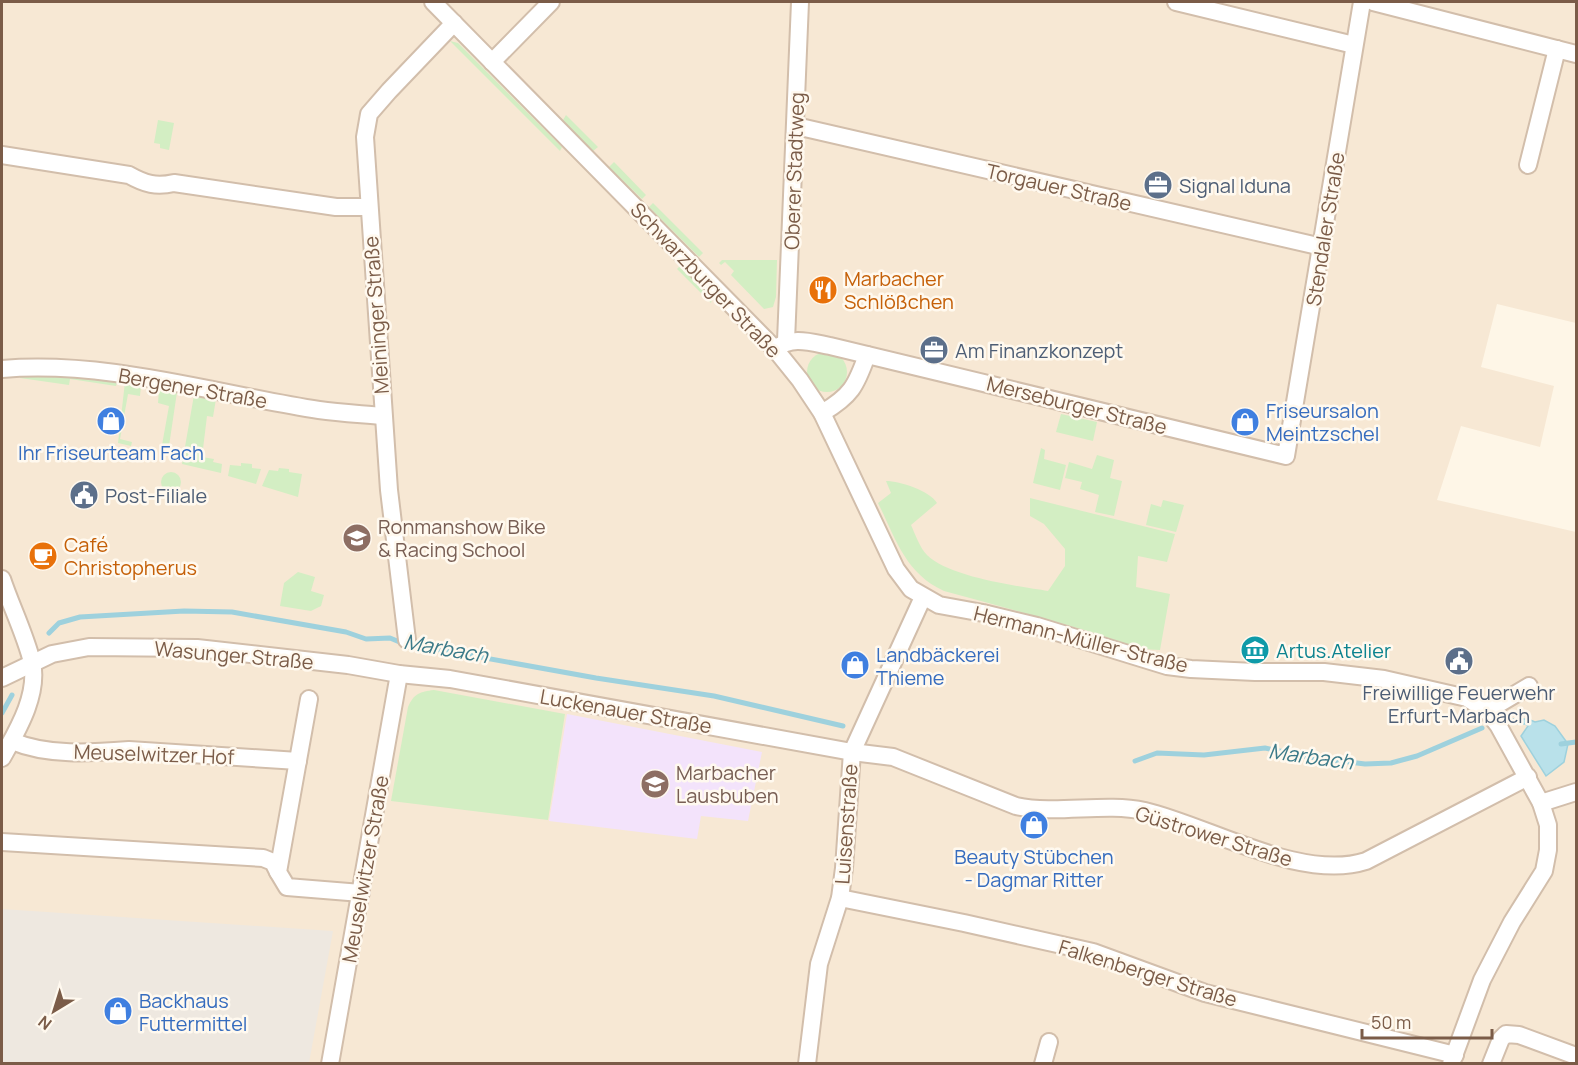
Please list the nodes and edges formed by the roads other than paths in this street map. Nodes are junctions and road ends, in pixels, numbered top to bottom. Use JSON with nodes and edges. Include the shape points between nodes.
{"nodes":[{"id":1,"x":433,"y":2,"type":"edge"},
{"id":2,"x":551,"y":2,"type":"edge"},
{"id":3,"x":800,"y":2,"type":"edge"},
{"id":4,"x":1176,"y":2,"type":"edge"},
{"id":5,"x":1362,"y":2,"type":"edge"},
{"id":6,"x":1373,"y":2,"type":"edge"},
{"id":7,"x":454,"y":23,"type":"junction"},
{"id":8,"x":1354,"y":45,"type":"junction"},
{"id":9,"x":1557,"y":49,"type":"junction"},
{"id":10,"x":1576,"y":54,"type":"edge"},
{"id":11,"x":492,"y":62,"type":"junction"},
{"id":12,"x":796,"y":126,"type":"junction"},
{"id":13,"x":2,"y":155,"type":"edge"},
{"id":14,"x":1528,"y":165,"type":"dead end"},
{"id":15,"x":368,"y":207,"type":"junction"},
{"id":16,"x":1322,"y":247,"type":"junction"},
{"id":17,"x":781,"y":345,"type":"junction"},
{"id":18,"x":867,"y":355,"type":"junction"},
{"id":19,"x":2,"y":369,"type":"edge"},
{"id":20,"x":822,"y":413,"type":"junction"},
{"id":21,"x":383,"y":416,"type":"junction"},
{"id":22,"x":1286,"y":456,"type":"joint"},
{"id":23,"x":2,"y":579,"type":"edge"},
{"id":24,"x":923,"y":597,"type":"junction"},
{"id":25,"x":407,"y":640,"type":"dead end"},
{"id":26,"x":32,"y":664,"type":"junction"},
{"id":27,"x":399,"y":674,"type":"junction"},
{"id":28,"x":2,"y":678,"type":"edge"},
{"id":29,"x":1529,"y":686,"type":"dead end"},
{"id":30,"x":309,"y":699,"type":"dead end"},
{"id":31,"x":1487,"y":711,"type":"junction"},
{"id":32,"x":12,"y":741,"type":"junction"},
{"id":33,"x":852,"y":752,"type":"junction"},
{"id":34,"x":2,"y":759,"type":"edge"},
{"id":35,"x":298,"y":760,"type":"junction"},
{"id":36,"x":1528,"y":777,"type":"junction"},
{"id":37,"x":1576,"y":792,"type":"edge"},
{"id":38,"x":1541,"y":803,"type":"junction"},
{"id":39,"x":2,"y":842,"type":"edge"},
{"id":40,"x":278,"y":872,"type":"junction"},
{"id":41,"x":361,"y":893,"type":"junction"},
{"id":42,"x":840,"y":898,"type":"junction"},
{"id":43,"x":1049,"y":1042,"type":"dead end"},
{"id":44,"x":1576,"y":1056,"type":"edge"},
{"id":45,"x":1453,"y":1059,"type":"edge"},
{"id":46,"x":330,"y":1064,"type":"edge"},
{"id":47,"x":807,"y":1064,"type":"edge"},
{"id":48,"x":1043,"y":1064,"type":"edge"},
{"id":49,"x":1491,"y":1064,"type":"edge"}],
"edges":[{"from":1,"to":7,"type":"street","name":"Schwarzburger Straße"},
{"from":2,"to":11,"type":"street"},
{"from":3,"to":12,"type":"street","name":"Oberer Stadtweg"},
{"from":4,"to":8,"type":"street"},
{"from":5,"to":8,"type":"street","name":"Stendaler Straße"},
{"from":6,"to":9,"type":"street"},
{"from":7,"to":11,"type":"street","name":"Schwarzburger Straße"},
{"from":7,"to":15,"type":"street","name":"Meininger Straße","via":[[369,114],[364,137]]},
{"from":8,"to":16,"type":"street","name":"Stendaler Straße"},
{"from":9,"to":10,"type":"street"},
{"from":9,"to":14,"type":"street"},
{"from":11,"to":17,"type":"street","name":"Schwarzburger Straße"},
{"from":12,"to":16,"type":"street","name":"Torgauer Straße"},
{"from":12,"to":17,"type":"street","name":"Oberer Stadtweg"},
{"from":13,"to":15,"type":"street","via":[[129,175],[145,184],[174,183],[336,207]]},
{"from":15,"to":21,"type":"street","name":"Meininger Straße"},
{"from":16,"to":22,"type":"street","name":"Stendaler Straße"},
{"from":17,"to":18,"type":"street","name":"Merseburger Straße","via":[[807,342]]},
{"from":17,"to":20,"type":"street","name":"Schwarzburger Straße"},
{"from":18,"to":20,"type":"street","via":[[852,391]]},
{"from":18,"to":22,"type":"street","name":"Merseburger Straße"},
{"from":19,"to":21,"type":"street","name":"Bergener Straße","via":[[81,370],[321,411]]},
{"from":20,"to":24,"type":"street","name":"Schwarzburger Straße","via":[[896,569],[911,589]]},
{"from":21,"to":25,"type":"street","name":"Meininger Straße"},
{"from":23,"to":26,"type":"street"},
{"from":24,"to":31,"type":"street","name":"Hermann-Müller-Straße","via":[[939,605],[1037,626],[1167,666],[1324,672],[1384,679],[1467,698]]},
{"from":24,"to":33,"type":"street","name":"Luisenstraße"},
{"from":26,"to":27,"type":"street","name":"Wasunger Straße","via":[[52,654],[89,647],[197,648]]},
{"from":26,"to":28,"type":"street","name":"Wasunger Straße"},
{"from":26,"to":32,"type":"street","via":[[29,699]]},
{"from":27,"to":33,"type":"street","name":"Luckenauer Straße","via":[[450,679]]},
{"from":27,"to":41,"type":"street","name":"Meuselwitzer Straße"},
{"from":29,"to":31,"type":"street"},
{"from":30,"to":35,"type":"street"},
{"from":31,"to":36,"type":"street"},
{"from":32,"to":34,"type":"street"},
{"from":32,"to":35,"type":"street","name":"Meuselwitzer Hof","via":[[34,749]]},
{"from":33,"to":36,"type":"street","name":"Güstrower Straße","via":[[893,757],[1016,806],[1143,811],[1272,854],[1330,866],[1366,861]]},
{"from":33,"to":42,"type":"street","name":"Luisenstraße"},
{"from":35,"to":40,"type":"street"},
{"from":36,"to":38,"type":"street"},
{"from":37,"to":38,"type":"street"},
{"from":38,"to":45,"type":"street","via":[[1548,825],[1544,871],[1490,963]]},
{"from":39,"to":40,"type":"street","via":[[263,858],[273,862]]},
{"from":40,"to":41,"type":"street","via":[[287,887]]},
{"from":41,"to":46,"type":"street","name":"Meuselwitzer Straße"},
{"from":42,"to":45,"type":"street","name":"Falkenberger Straße","via":[[1093,952],[1205,993]]},
{"from":42,"to":47,"type":"street","name":"Luisenstraße","via":[[819,964]]},
{"from":43,"to":48,"type":"street"},
{"from":44,"to":49,"type":"street","via":[[1506,1034]]}]}
